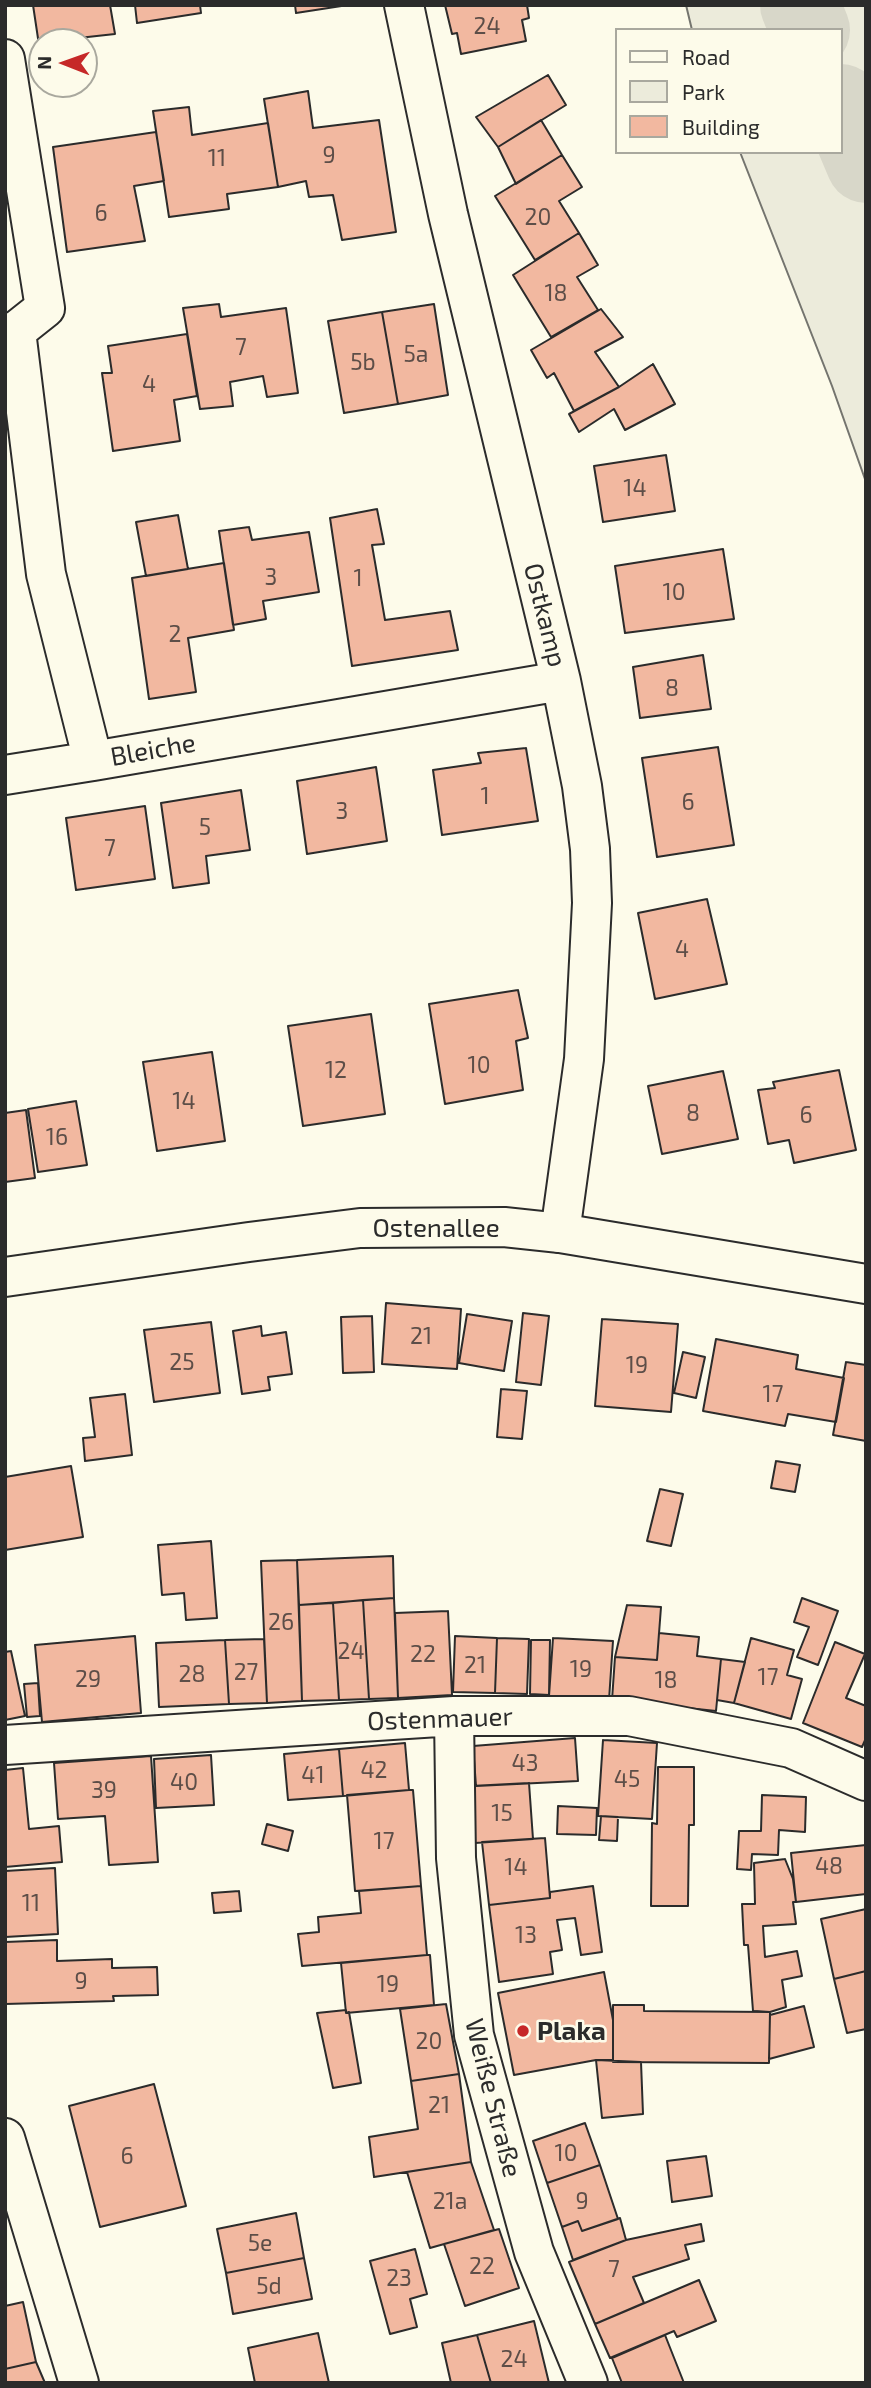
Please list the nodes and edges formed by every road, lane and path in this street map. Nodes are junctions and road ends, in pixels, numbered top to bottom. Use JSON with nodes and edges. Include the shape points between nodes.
{"nodes":[{"id":1,"x":404,"y":5,"type":"edge"},
{"id":2,"x":5,"y":59,"type":"edge"},
{"id":3,"x":10,"y":332,"type":"edge"},
{"id":4,"x":561,"y":681,"type":"junction"},
{"id":5,"x":93,"y":761,"type":"junction"},
{"id":6,"x":5,"y":775,"type":"edge"},
{"id":7,"x":560,"y":1233,"type":"junction"},
{"id":8,"x":5,"y":1277,"type":"edge"},
{"id":9,"x":866,"y":1284,"type":"edge"},
{"id":10,"x":454,"y":1716,"type":"junction"},
{"id":11,"x":5,"y":1745,"type":"edge"},
{"id":12,"x":866,"y":1781,"type":"edge"},
{"id":13,"x":5,"y":2138,"type":"edge"},
{"id":14,"x":79,"y":2383,"type":"edge"},
{"id":15,"x":589,"y":2383,"type":"edge"}],
"edges":[{"from":1,"to":4,"type":"street","name":"Ostkamp","via":[[448,214]]},
{"from":2,"to":3,"type":"street","name":"Bleiche","via":[[44,308]]},
{"from":3,"to":5,"type":"street","name":"Bleiche","via":[[46,574]]},
{"from":4,"to":5,"type":"street","name":"Bleiche"},
{"from":4,"to":7,"type":"street","name":"Ostkamp","via":[[583,786],[592,903],[584,1059]]},
{"from":5,"to":6,"type":"street"},
{"from":7,"to":8,"type":"street","name":"Ostenallee","via":[[504,1227],[360,1228]]},
{"from":7,"to":9,"type":"street","name":"Ostenallee"},
{"from":10,"to":11,"type":"street","name":"Ostenmauer"},
{"from":10,"to":12,"type":"street","name":"Ostenmauer","via":[[629,1716],[791,1748]]},
{"from":10,"to":15,"type":"street","name":"Weiße Straße","via":[[456,1858],[474,2035],[534,2252]]},
{"from":13,"to":14,"type":"street"}]}
